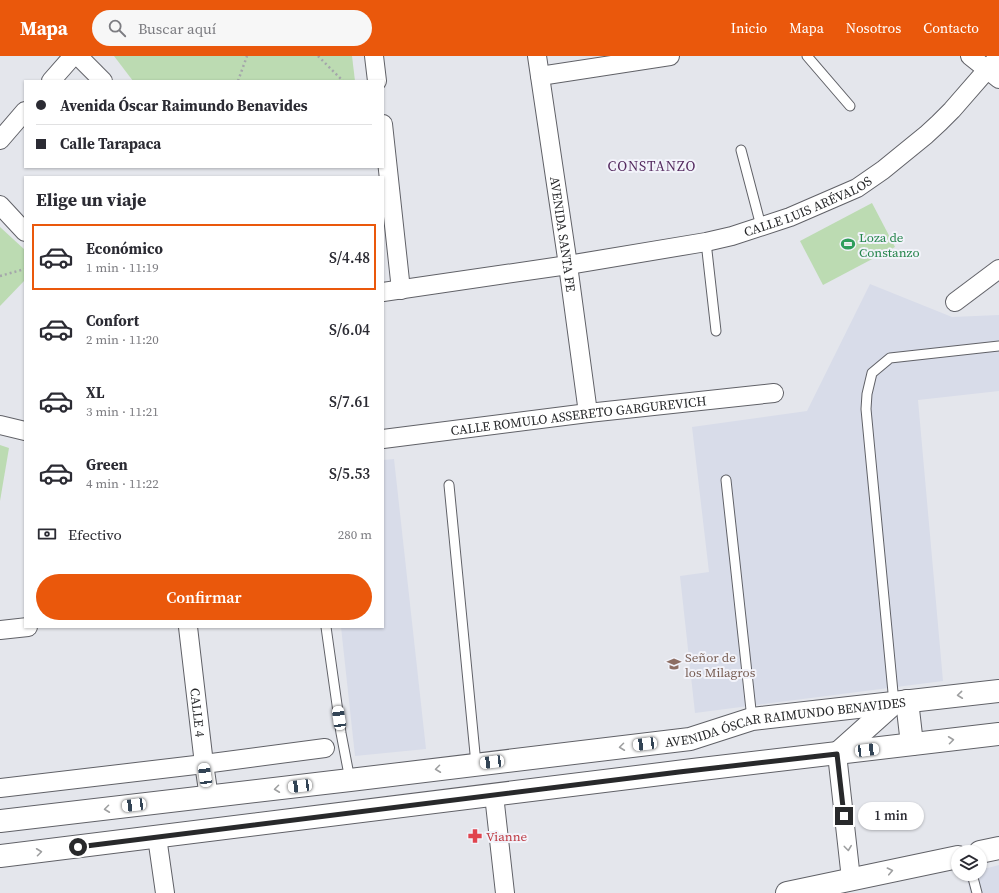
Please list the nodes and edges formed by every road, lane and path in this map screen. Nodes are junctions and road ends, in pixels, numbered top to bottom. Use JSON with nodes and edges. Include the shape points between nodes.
{"nodes":[{"id":1,"x":73,"y":56,"type":"edge"},
{"id":2,"x":78,"y":56,"type":"edge"},
{"id":3,"x":247,"y":56,"type":"edge"},
{"id":4,"x":318,"y":56,"type":"edge"},
{"id":5,"x":374,"y":56,"type":"edge"},
{"id":6,"x":537,"y":56,"type":"edge"},
{"id":7,"x":670,"y":56,"type":"edge"},
{"id":8,"x":807,"y":56,"type":"edge"},
{"id":9,"x":970,"y":56,"type":"edge"},
{"id":10,"x":999,"y":56,"type":"edge"},
{"id":11,"x":993,"y":75,"type":"edge"},
{"id":12,"x":540,"y":76,"type":"junction"},
{"id":13,"x":52,"y":80,"type":"edge"},
{"id":14,"x":102,"y":80,"type":"edge"},
{"id":15,"x":238,"y":80,"type":"edge"},
{"id":16,"x":342,"y":80,"type":"edge"},
{"id":17,"x":377,"y":80,"type":"edge"},
{"id":18,"x":850,"y":106,"type":"dead end"},
{"id":19,"x":24,"y":112,"type":"edge"},
{"id":20,"x":384,"y":134,"type":"edge"},
{"id":21,"x":0,"y":140,"type":"edge"},
{"id":22,"x":741,"y":150,"type":"dead end"},
{"id":23,"x":0,"y":204,"type":"edge"},
{"id":24,"x":761,"y":226,"type":"junction"},
{"id":25,"x":24,"y":231,"type":"edge"},
{"id":26,"x":706,"y":242,"type":"junction"},
{"id":27,"x":568,"y":266,"type":"junction"},
{"id":28,"x":24,"y":269,"type":"edge"},
{"id":29,"x":999,"y":269,"type":"edge"},
{"id":30,"x":0,"y":276,"type":"edge"},
{"id":31,"x":401,"y":290,"type":"junction"},
{"id":32,"x":384,"y":292,"type":"edge"},
{"id":33,"x":955,"y":302,"type":"dead end"},
{"id":34,"x":716,"y":331,"type":"dead end"},
{"id":35,"x":999,"y":346,"type":"edge"},
{"id":36,"x":774,"y":393,"type":"dead end"},
{"id":37,"x":588,"y":413,"type":"junction"},
{"id":38,"x":0,"y":425,"type":"edge"},
{"id":39,"x":24,"y":431,"type":"edge"},
{"id":40,"x":384,"y":439,"type":"edge"},
{"id":41,"x":726,"y":480,"type":"dead end"},
{"id":42,"x":449,"y":485,"type":"dead end"},
{"id":43,"x":24,"y":627,"type":"edge"},
{"id":44,"x":188,"y":628,"type":"edge"},
{"id":45,"x":326,"y":628,"type":"edge"},
{"id":46,"x":0,"y":630,"type":"edge"},
{"id":47,"x":999,"y":691,"type":"edge"},
{"id":48,"x":901,"y":702,"type":"junction"},
{"id":49,"x":752,"y":720,"type":"junction"},
{"id":50,"x":999,"y":734,"type":"edge"},
{"id":51,"x":912,"y":744,"type":"junction"},
{"id":52,"x":325,"y":748,"type":"dead end"},
{"id":53,"x":837,"y":754,"type":"junction"},
{"id":54,"x":204,"y":764,"type":"junction"},
{"id":55,"x":476,"y":764,"type":"junction"},
{"id":56,"x":340,"y":781,"type":"junction"},
{"id":57,"x":0,"y":788,"type":"edge"},
{"id":58,"x":494,"y":795,"type":"junction"},
{"id":59,"x":209,"y":797,"type":"junction"},
{"id":60,"x":334,"y":815,"type":"junction"},
{"id":61,"x":0,"y":821,"type":"edge"},
{"id":62,"x":157,"y":837,"type":"junction"},
{"id":63,"x":999,"y":848,"type":"edge"},
{"id":64,"x":987,"y":851,"type":"edge"},
{"id":65,"x":0,"y":856,"type":"edge"},
{"id":66,"x":951,"y":858,"type":"edge"},
{"id":67,"x":851,"y":879,"type":"junction"},
{"id":68,"x":974,"y":881,"type":"edge"},
{"id":69,"x":164,"y":893,"type":"edge"},
{"id":70,"x":505,"y":893,"type":"edge"},
{"id":71,"x":787,"y":893,"type":"edge"},
{"id":72,"x":977,"y":893,"type":"edge"}],
"edges":[{"from":1,"to":13,"type":"street"},
{"from":2,"to":14,"type":"street"},
{"from":3,"to":15,"type":"path"},
{"from":4,"to":16,"type":"path"},
{"from":5,"to":17,"type":"street"},
{"from":6,"to":12,"type":"street","name":"AVENIDA SANTA FE"},
{"from":7,"to":12,"type":"street"},
{"from":8,"to":18,"type":"lane"},
{"from":9,"to":11,"type":"street"},
{"from":10,"to":11,"type":"street","name":"CALLE LUIS ARÉVALOS"},
{"from":11,"to":24,"type":"street","name":"CALLE LUIS ARÉVALOS","via":[[926,136],[857,188],[790,217]]},
{"from":12,"to":27,"type":"street","name":"AVENIDA SANTA FE"},
{"from":19,"to":21,"type":"street"},
{"from":20,"to":31,"type":"street"},
{"from":22,"to":24,"type":"lane"},
{"from":23,"to":25,"type":"street"},
{"from":24,"to":26,"type":"street","name":"CALLE LUIS ARÉVALOS"},
{"from":26,"to":27,"type":"street","name":"CALLE LUIS ARÉVALOS"},
{"from":26,"to":34,"type":"lane"},
{"from":27,"to":31,"type":"street","name":"CALLE LUIS ARÉVALOS"},
{"from":27,"to":37,"type":"street","name":"AVENIDA SANTA FE"},
{"from":28,"to":30,"type":"path"},
{"from":29,"to":33,"type":"street"},
{"from":31,"to":32,"type":"street","name":"CALLE LUIS ARÉVALOS"},
{"from":35,"to":48,"type":"lane","via":[[890,358],[872,373],[866,409]]},
{"from":36,"to":37,"type":"street","name":"CALLE ROMULO ASSERETO GARGUREVICH"},
{"from":37,"to":40,"type":"street","name":"CALLE ROMULO ASSERETO GARGUREVICH"},
{"from":38,"to":39,"type":"street"},
{"from":41,"to":49,"type":"lane"},
{"from":42,"to":55,"type":"lane"},
{"from":43,"to":46,"type":"street"},
{"from":44,"to":54,"type":"street","name":"CALLE 4"},
{"from":45,"to":56,"type":"lane","via":[[341,733]]},
{"from":47,"to":48,"type":"main road","name":"AVENIDA ÓSCAR RAIMUNDO BENAVIDES","one_way":true},
{"from":48,"to":49,"type":"main road","name":"AVENIDA ÓSCAR RAIMUNDO BENAVIDES"},
{"from":48,"to":51,"type":"main road"},
{"from":48,"to":53,"type":"main road"},
{"from":49,"to":55,"type":"main road","name":"AVENIDA ÓSCAR RAIMUNDO BENAVIDES","one_way":true,"via":[[690,739]]},
{"from":51,"to":50,"type":"main road","one_way":true},
{"from":51,"to":53,"type":"main road"},
{"from":52,"to":54,"type":"street"},
{"from":53,"to":58,"type":"main road"},
{"from":53,"to":67,"type":"street","one_way":true},
{"from":54,"to":57,"type":"street"},
{"from":54,"to":59,"type":"street","name":"CALLE 4"},
{"from":55,"to":56,"type":"main road","name":"AVENIDA ÓSCAR RAIMUNDO BENAVIDES","one_way":true},
{"from":56,"to":59,"type":"main road","name":"AVENIDA ÓSCAR RAIMUNDO BENAVIDES","one_way":true},
{"from":56,"to":60,"type":"main road"},
{"from":58,"to":60,"type":"main road"},
{"from":58,"to":70,"type":"street"},
{"from":59,"to":61,"type":"main road","name":"AVENIDA ÓSCAR RAIMUNDO BENAVIDES","one_way":true},
{"from":60,"to":62,"type":"main road"},
{"from":65,"to":62,"type":"main road","one_way":true},
{"from":62,"to":69,"type":"street"},
{"from":63,"to":64,"type":"main road"},
{"from":67,"to":66,"type":"main road","one_way":true},
{"from":67,"to":71,"type":"main road"},
{"from":68,"to":72,"type":"lane"}]}
